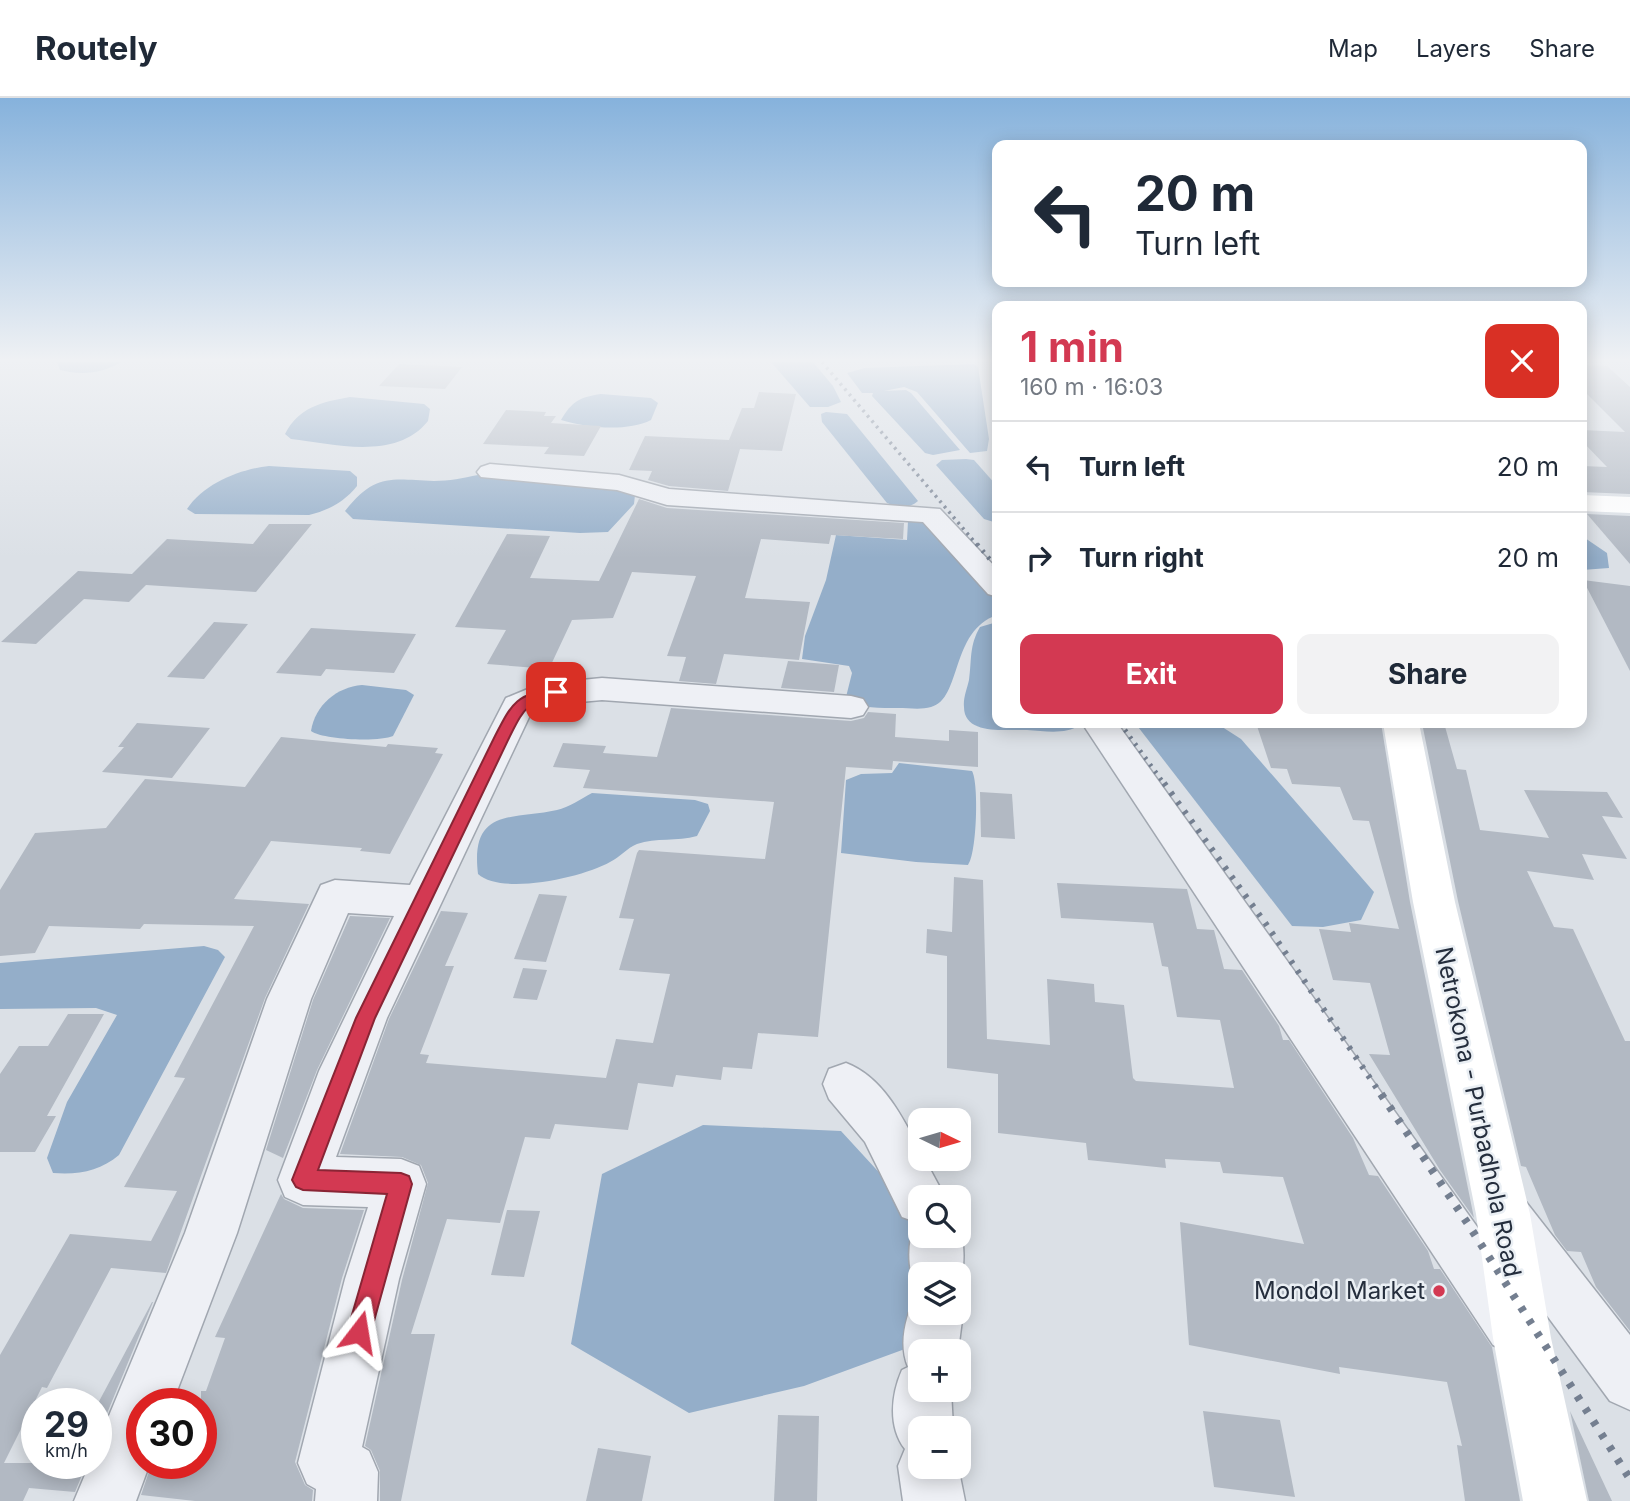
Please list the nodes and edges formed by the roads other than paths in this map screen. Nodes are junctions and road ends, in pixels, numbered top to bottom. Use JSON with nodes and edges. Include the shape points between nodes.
{"nodes":[{"id":1,"x":490,"y":472,"type":"dead end"},
{"id":2,"x":1587,"y":503,"type":"edge"},
{"id":3,"x":1630,"y":505,"type":"edge"},
{"id":4,"x":992,"y":581,"type":"edge"},
{"id":5,"x":851,"y":707,"type":"dead end"},
{"id":6,"x":1102,"y":728,"type":"edge"},
{"id":7,"x":1403,"y":728,"type":"edge"},
{"id":8,"x":421,"y":902,"type":"junction"},
{"id":9,"x":846,"y":1084,"type":"dead end"},
{"id":10,"x":911,"y":1185,"type":"edge"},
{"id":11,"x":1503,"y":1214,"type":"junction"},
{"id":12,"x":1522,"y":1338,"type":"junction"},
{"id":13,"x":1630,"y":1381,"type":"edge"},
{"id":14,"x":149,"y":1388,"type":"edge"},
{"id":15,"x":126,"y":1447,"type":"edge"},
{"id":16,"x":930,"y":1479,"type":"edge"},
{"id":17,"x":105,"y":1501,"type":"edge"},
{"id":18,"x":346,"y":1501,"type":"edge"},
{"id":19,"x":934,"y":1501,"type":"edge"},
{"id":20,"x":1555,"y":1501,"type":"edge"}],
"edges":[{"from":1,"to":4,"type":"street","via":[[619,483],[667,497],[931,515]]},
{"from":2,"to":3,"type":"main road"},
{"from":5,"to":8,"type":"street","via":[[603,689],[556,692],[525,701],[502,736]]},
{"from":6,"to":12,"type":"street"},
{"from":7,"to":11,"type":"main road","name":"Netrokona - Purbadhola Road","via":[[1434,902]]},
{"from":8,"to":14,"type":"street","via":[[335,896],[289,999],[211,1233]]},
{"from":8,"to":18,"type":"street","via":[[342,1071],[303,1180],[401,1184],[372,1279],[328,1462],[348,1472]]},
{"from":9,"to":10,"type":"street","via":[[882,1126]]},
{"from":11,"to":12,"type":"main road","name":"Netrokona - Purbadhola Road"},
{"from":11,"to":13,"type":"street"},
{"from":12,"to":20,"type":"main road","name":"Netrokona - Purbadhola Road"},
{"from":15,"to":17,"type":"street"},
{"from":16,"to":19,"type":"street"}]}
